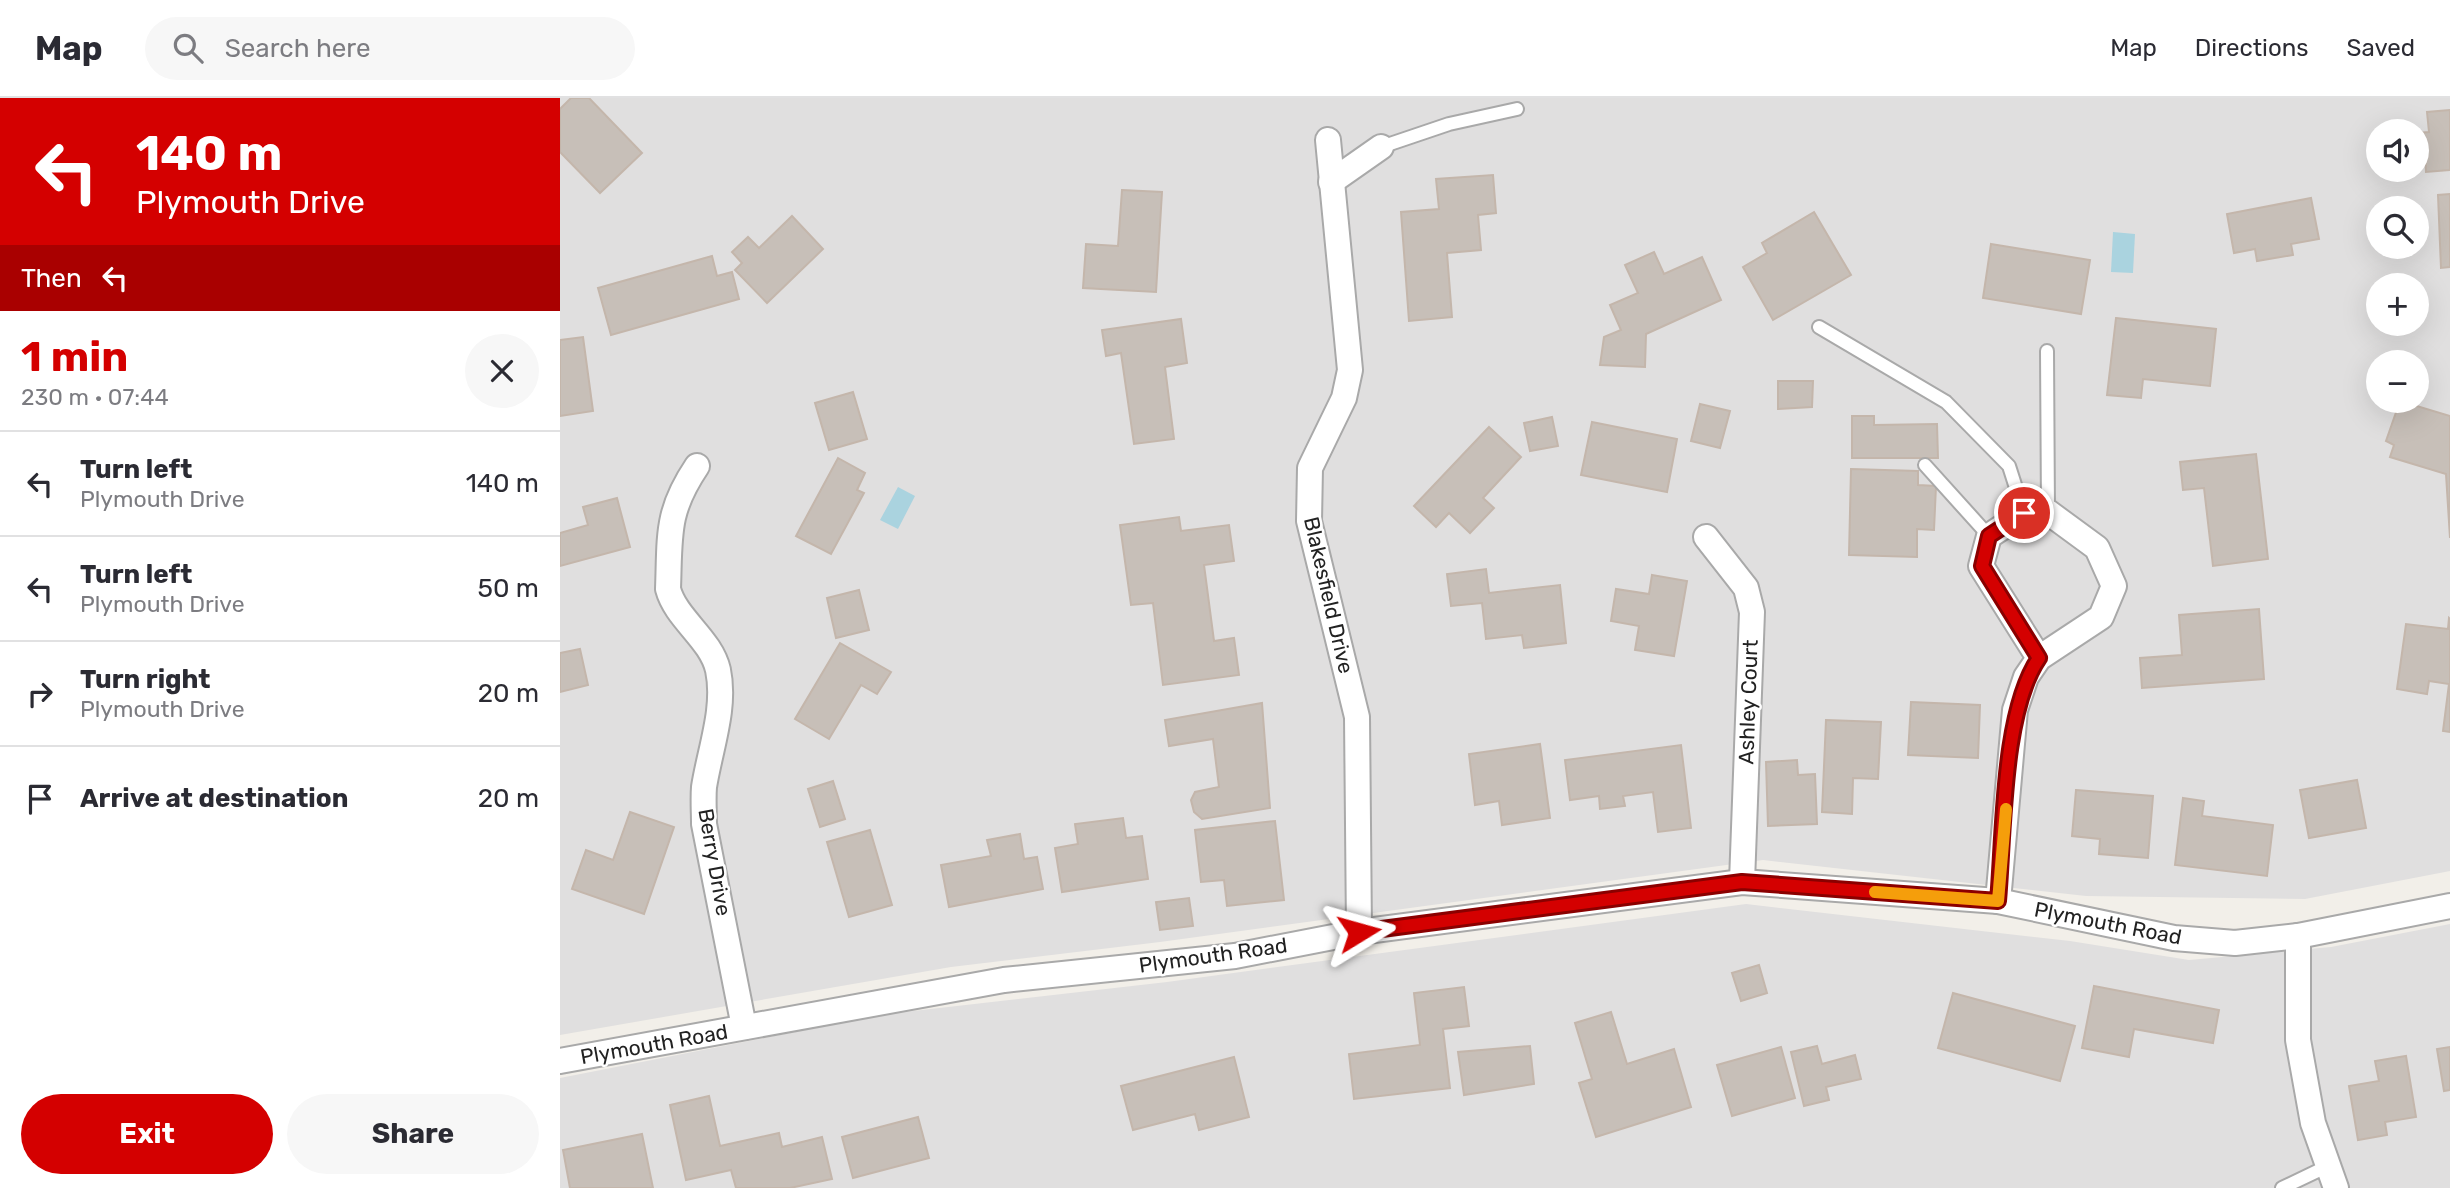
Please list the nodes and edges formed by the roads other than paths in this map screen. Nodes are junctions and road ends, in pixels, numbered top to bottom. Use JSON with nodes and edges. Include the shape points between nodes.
{"nodes":[{"id":1,"x":1517,"y":108,"type":"dead end"},
{"id":2,"x":1328,"y":140,"type":"dead end"},
{"id":3,"x":1381,"y":147,"type":"joint"},
{"id":4,"x":1331,"y":182,"type":"junction"},
{"id":5,"x":1819,"y":327,"type":"dead end"},
{"id":6,"x":2047,"y":351,"type":"dead end"},
{"id":7,"x":1925,"y":465,"type":"dead end"},
{"id":8,"x":696,"y":466,"type":"dead end"},
{"id":9,"x":2036,"y":512,"type":"junction"},
{"id":10,"x":1989,"y":536,"type":"junction"},
{"id":11,"x":1706,"y":537,"type":"dead end"},
{"id":12,"x":2039,"y":658,"type":"junction"},
{"id":13,"x":1742,"y":882,"type":"junction"},
{"id":14,"x":1998,"y":901,"type":"junction"},
{"id":15,"x":2450,"y":906,"type":"edge"},
{"id":16,"x":1359,"y":932,"type":"junction"},
{"id":17,"x":2298,"y":936,"type":"junction"},
{"id":18,"x":744,"y":1027,"type":"junction"},
{"id":19,"x":560,"y":1061,"type":"edge"},
{"id":20,"x":2332,"y":1177,"type":"edge"},
{"id":21,"x":2283,"y":1188,"type":"edge"}],
"edges":[{"from":1,"to":3,"type":"lane","via":[[1423,131]]},
{"from":2,"to":4,"type":"street","name":"Blakesfield Drive"},
{"from":3,"to":4,"type":"street"},
{"from":4,"to":16,"type":"street","name":"Blakesfield Drive","via":[[1350,370],[1344,398],[1310,468],[1308,521],[1357,717]]},
{"from":5,"to":9,"type":"lane","via":[[1947,402],[2009,466]]},
{"from":6,"to":9,"type":"lane"},
{"from":7,"to":10,"type":"lane"},
{"from":8,"to":18,"type":"street","name":"Berry Drive","via":[[672,511],[668,589],[671,601],[718,668],[721,698],[704,790],[705,824]]},
{"from":9,"to":10,"type":"street"},
{"from":9,"to":12,"type":"street","via":[[2097,548],[2114,586],[2101,617]]},
{"from":10,"to":12,"type":"street","via":[[1982,566]]},
{"from":11,"to":13,"type":"street","name":"Ashley Court","via":[[1746,588],[1752,612]]},
{"from":12,"to":14,"type":"street","via":[[2026,677],[2015,710]]},
{"from":13,"to":14,"type":"street","name":"Plymouth Road"},
{"from":13,"to":16,"type":"street","name":"Plymouth Road"},
{"from":14,"to":17,"type":"street","name":"Plymouth Road","via":[[2174,938],[2235,943]]},
{"from":15,"to":17,"type":"street","name":"Plymouth Road"},
{"from":16,"to":18,"type":"street","name":"Plymouth Road","via":[[1235,956],[1003,980]]},
{"from":17,"to":20,"type":"street","via":[[2298,1040],[2313,1123]]},
{"from":18,"to":19,"type":"street","name":"Plymouth Road"},
{"from":20,"to":21,"type":"lane"}]}
